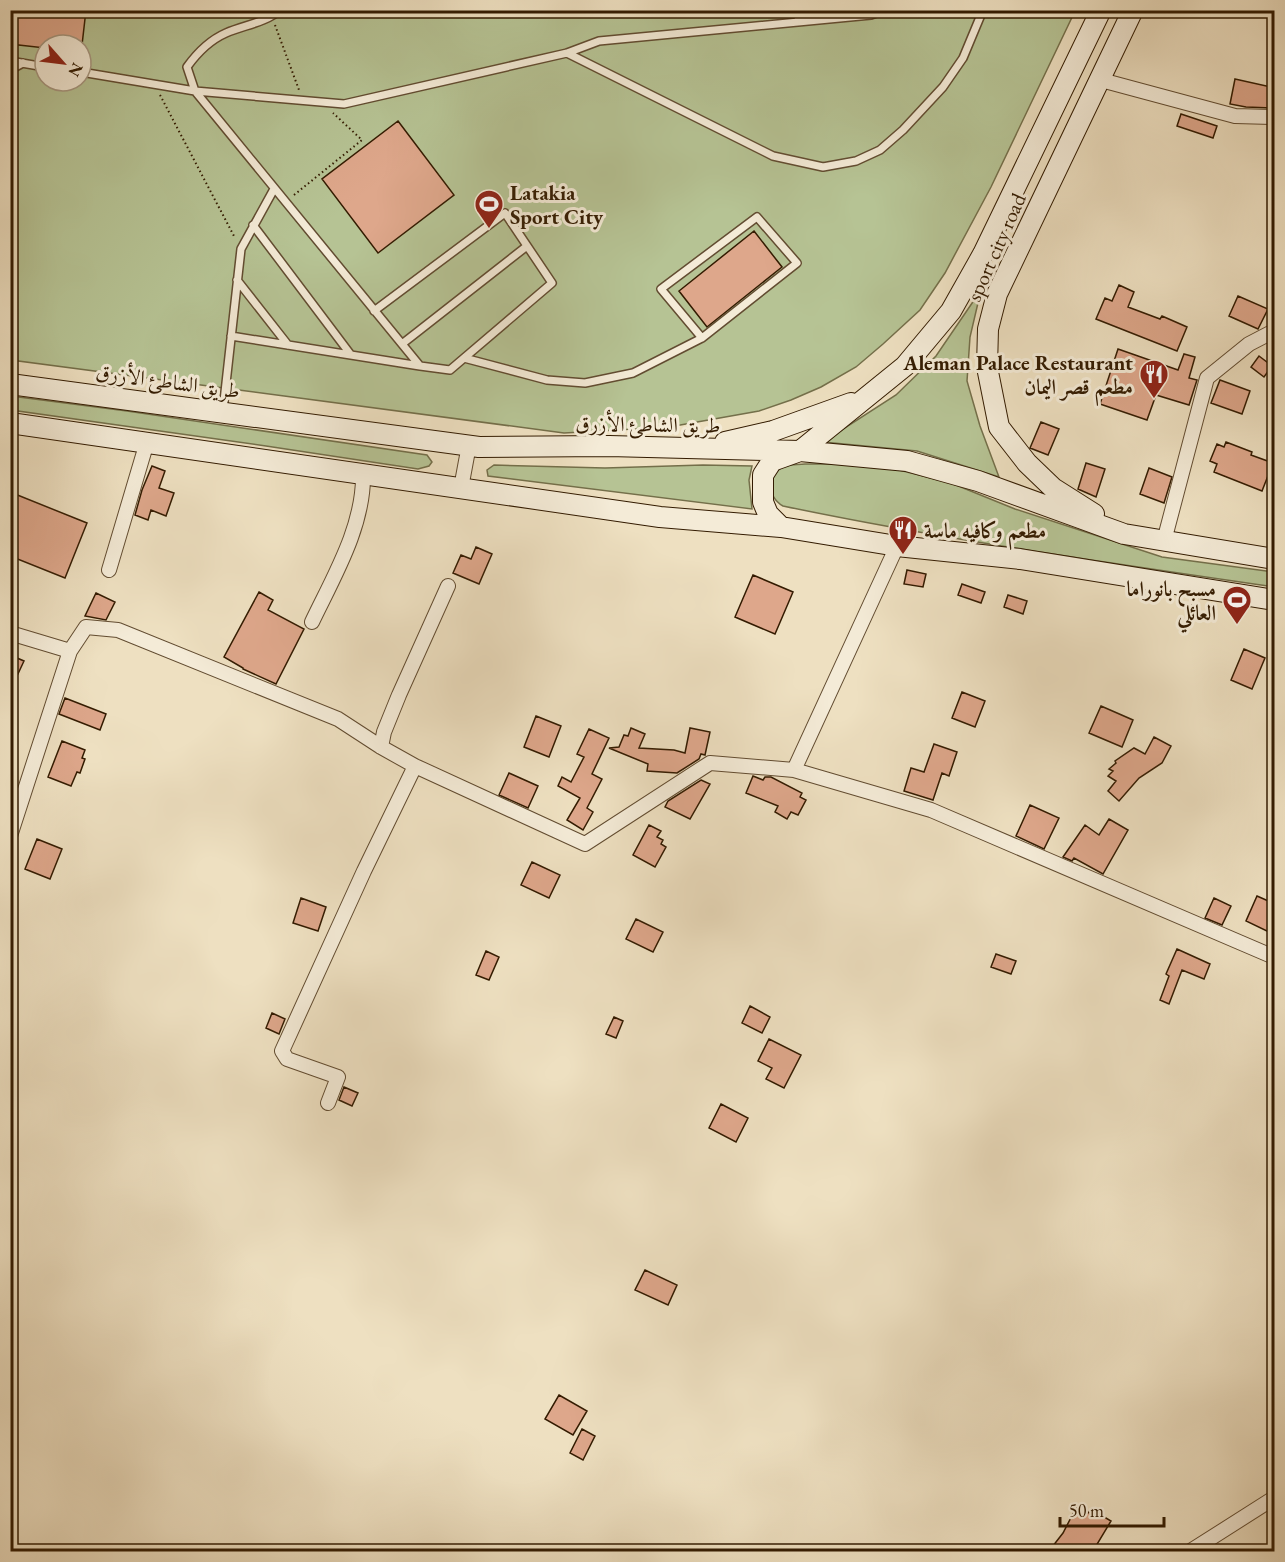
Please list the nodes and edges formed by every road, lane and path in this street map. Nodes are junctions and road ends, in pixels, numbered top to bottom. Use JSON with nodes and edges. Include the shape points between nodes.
{"nodes":[{"id":1,"x":279,"y":10,"type":"edge"},
{"id":2,"x":809,"y":10,"type":"edge"},
{"id":3,"x":885,"y":10,"type":"edge"},
{"id":4,"x":983,"y":10,"type":"edge"},
{"id":5,"x":1101,"y":10,"type":"edge"},
{"id":6,"x":1133,"y":10,"type":"edge"},
{"id":7,"x":272,"y":17,"type":"junction"},
{"id":8,"x":796,"y":22,"type":"junction"},
{"id":9,"x":567,"y":53,"type":"junction"},
{"id":10,"x":10,"y":61,"type":"edge"},
{"id":11,"x":23,"y":63,"type":"junction"},
{"id":12,"x":33,"y":65,"type":"edge"},
{"id":13,"x":10,"y":70,"type":"edge"},
{"id":14,"x":93,"y":74,"type":"edge"},
{"id":15,"x":1101,"y":80,"type":"junction"},
{"id":16,"x":154,"y":84,"type":"junction"},
{"id":17,"x":195,"y":91,"type":"junction"},
{"id":18,"x":303,"y":101,"type":"junction"},
{"id":19,"x":322,"y":102,"type":"junction"},
{"id":20,"x":1275,"y":117,"type":"edge"},
{"id":21,"x":274,"y":189,"type":"junction"},
{"id":22,"x":285,"y":202,"type":"junction"},
{"id":23,"x":253,"y":225,"type":"junction"},
{"id":24,"x":527,"y":246,"type":"junction"},
{"id":25,"x":241,"y":249,"type":"junction"},
{"id":26,"x":237,"y":280,"type":"junction"},
{"id":27,"x":374,"y":311,"type":"junction"},
{"id":28,"x":1275,"y":331,"type":"edge"},
{"id":29,"x":231,"y":336,"type":"junction"},
{"id":30,"x":702,"y":338,"type":"junction"},
{"id":31,"x":402,"y":344,"type":"junction"},
{"id":32,"x":288,"y":345,"type":"junction"},
{"id":33,"x":351,"y":355,"type":"junction"},
{"id":34,"x":464,"y":358,"type":"junction"},
{"id":35,"x":420,"y":366,"type":"junction"},
{"id":36,"x":10,"y":384,"type":"edge"},
{"id":37,"x":868,"y":397,"type":"junction"},
{"id":38,"x":222,"y":412,"type":"junction"},
{"id":39,"x":10,"y":423,"type":"edge"},
{"id":40,"x":147,"y":442,"type":"junction"},
{"id":41,"x":469,"y":445,"type":"junction"},
{"id":42,"x":696,"y":449,"type":"junction"},
{"id":43,"x":801,"y":451,"type":"junction"},
{"id":44,"x":363,"y":474,"type":"junction"},
{"id":45,"x":460,"y":488,"type":"junction"},
{"id":46,"x":781,"y":527,"type":"junction"},
{"id":47,"x":1124,"y":534,"type":"junction"},
{"id":48,"x":1164,"y":542,"type":"junction"},
{"id":49,"x":897,"y":546,"type":"junction"},
{"id":50,"x":1275,"y":560,"type":"edge"},
{"id":51,"x":109,"y":570,"type":"dead end"},
{"id":52,"x":448,"y":586,"type":"dead end"},
{"id":53,"x":1275,"y":600,"type":"edge"},
{"id":54,"x":312,"y":622,"type":"dead end"},
{"id":55,"x":10,"y":633,"type":"edge"},
{"id":56,"x":70,"y":651,"type":"junction"},
{"id":57,"x":381,"y":747,"type":"junction"},
{"id":58,"x":415,"y":766,"type":"junction"},
{"id":59,"x":794,"y":770,"type":"junction"},
{"id":60,"x":10,"y":836,"type":"edge"},
{"id":61,"x":1275,"y":957,"type":"edge"},
{"id":62,"x":328,"y":1103,"type":"dead end"},
{"id":63,"x":1275,"y":1498,"type":"edge"},
{"id":64,"x":1189,"y":1551,"type":"edge"}],
"edges":[{"from":1,"to":7,"type":"lane"},
{"from":2,"to":8,"type":"lane"},
{"from":3,"to":8,"type":"lane","via":[[871,15]]},
{"from":4,"to":9,"type":"lane","via":[[963,58],[943,87],[903,130],[880,150],[856,161],[823,167],[773,156]]},
{"from":5,"to":37,"type":"main road","name":"sport city road","via":[[983,254],[951,311],[905,366]]},
{"from":6,"to":15,"type":"main road","name":"sport city road"},
{"from":7,"to":17,"type":"lane","via":[[224,33],[198,51],[187,67]]},
{"from":7,"to":18,"type":"path"},
{"from":8,"to":9,"type":"lane","via":[[599,41]]},
{"from":9,"to":19,"type":"lane","via":[[344,104]]},
{"from":10,"to":11,"type":"lane"},
{"from":11,"to":12,"type":"lane"},
{"from":11,"to":13,"type":"lane"},
{"from":14,"to":16,"type":"lane"},
{"from":15,"to":20,"type":"street","via":[[1235,116]]},
{"from":15,"to":47,"type":"main road","name":"sport city road","via":[[997,294],[988,329],[987,367],[999,427],[1027,463],[1053,488]]},
{"from":16,"to":17,"type":"lane"},
{"from":16,"to":25,"type":"path"},
{"from":17,"to":18,"type":"lane"},
{"from":17,"to":21,"type":"lane"},
{"from":18,"to":19,"type":"lane"},
{"from":19,"to":22,"type":"path","via":[[362,140]]},
{"from":21,"to":22,"type":"lane"},
{"from":21,"to":23,"type":"lane"},
{"from":22,"to":27,"type":"lane"},
{"from":23,"to":25,"type":"lane"},
{"from":23,"to":33,"type":"lane"},
{"from":24,"to":27,"type":"lane","via":[[505,213]]},
{"from":24,"to":31,"type":"lane"},
{"from":24,"to":34,"type":"lane","via":[[552,283]]},
{"from":25,"to":26,"type":"lane"},
{"from":26,"to":29,"type":"lane"},
{"from":26,"to":32,"type":"lane"},
{"from":27,"to":31,"type":"lane"},
{"from":28,"to":48,"type":"street","via":[[1249,344],[1207,378]]},
{"from":29,"to":32,"type":"lane"},
{"from":29,"to":38,"type":"lane"},
{"from":30,"to":30,"type":"lane","via":[[797,263],[757,216],[661,289]]},
{"from":30,"to":34,"type":"lane","via":[[633,373],[585,383],[547,380]]},
{"from":31,"to":35,"type":"lane"},
{"from":32,"to":33,"type":"lane"},
{"from":33,"to":35,"type":"lane"},
{"from":34,"to":35,"type":"lane","via":[[450,370]]},
{"from":36,"to":38,"type":"main road","name":"طريق الشاطئ الأزرق"},
{"from":37,"to":42,"type":"main road","via":[[773,431]]},
{"from":37,"to":43,"type":"main road","name":"sport city road"},
{"from":38,"to":41,"type":"main road","name":"طريق الشاطئ الأزرق"},
{"from":39,"to":40,"type":"main road"},
{"from":40,"to":44,"type":"main road"},
{"from":40,"to":51,"type":"street"},
{"from":41,"to":42,"type":"main road","name":"طريق الشاطئ الأزرق"},
{"from":41,"to":45,"type":"street"},
{"from":42,"to":43,"type":"main road","name":"طريق الشاطئ الأزرق"},
{"from":43,"to":46,"type":"main road","via":[[772,461],[763,475],[763,502]]},
{"from":43,"to":47,"type":"main road","name":"طريق الشاطئ الأزرق","via":[[907,461],[978,481]]},
{"from":44,"to":45,"type":"main road"},
{"from":44,"to":54,"type":"street","via":[[363,495],[344,557]]},
{"from":45,"to":46,"type":"main road","via":[[660,517]]},
{"from":46,"to":49,"type":"main road"},
{"from":47,"to":48,"type":"main road","name":"طريق الشاطئ الأزرق"},
{"from":48,"to":50,"type":"main road","name":"طريق الشاطئ الأزرق"},
{"from":49,"to":53,"type":"main road","via":[[1020,560]]},
{"from":49,"to":59,"type":"street"},
{"from":52,"to":57,"type":"street","via":[[399,695]]},
{"from":55,"to":56,"type":"street"},
{"from":56,"to":57,"type":"street","via":[[86,627],[118,630],[338,719]]},
{"from":56,"to":60,"type":"street"},
{"from":57,"to":58,"type":"street"},
{"from":58,"to":59,"type":"street","via":[[585,844],[710,764]]},
{"from":58,"to":62,"type":"street","via":[[282,1051],[287,1059],[338,1077]]},
{"from":59,"to":61,"type":"street","via":[[931,810]]},
{"from":63,"to":64,"type":"street"}]}
